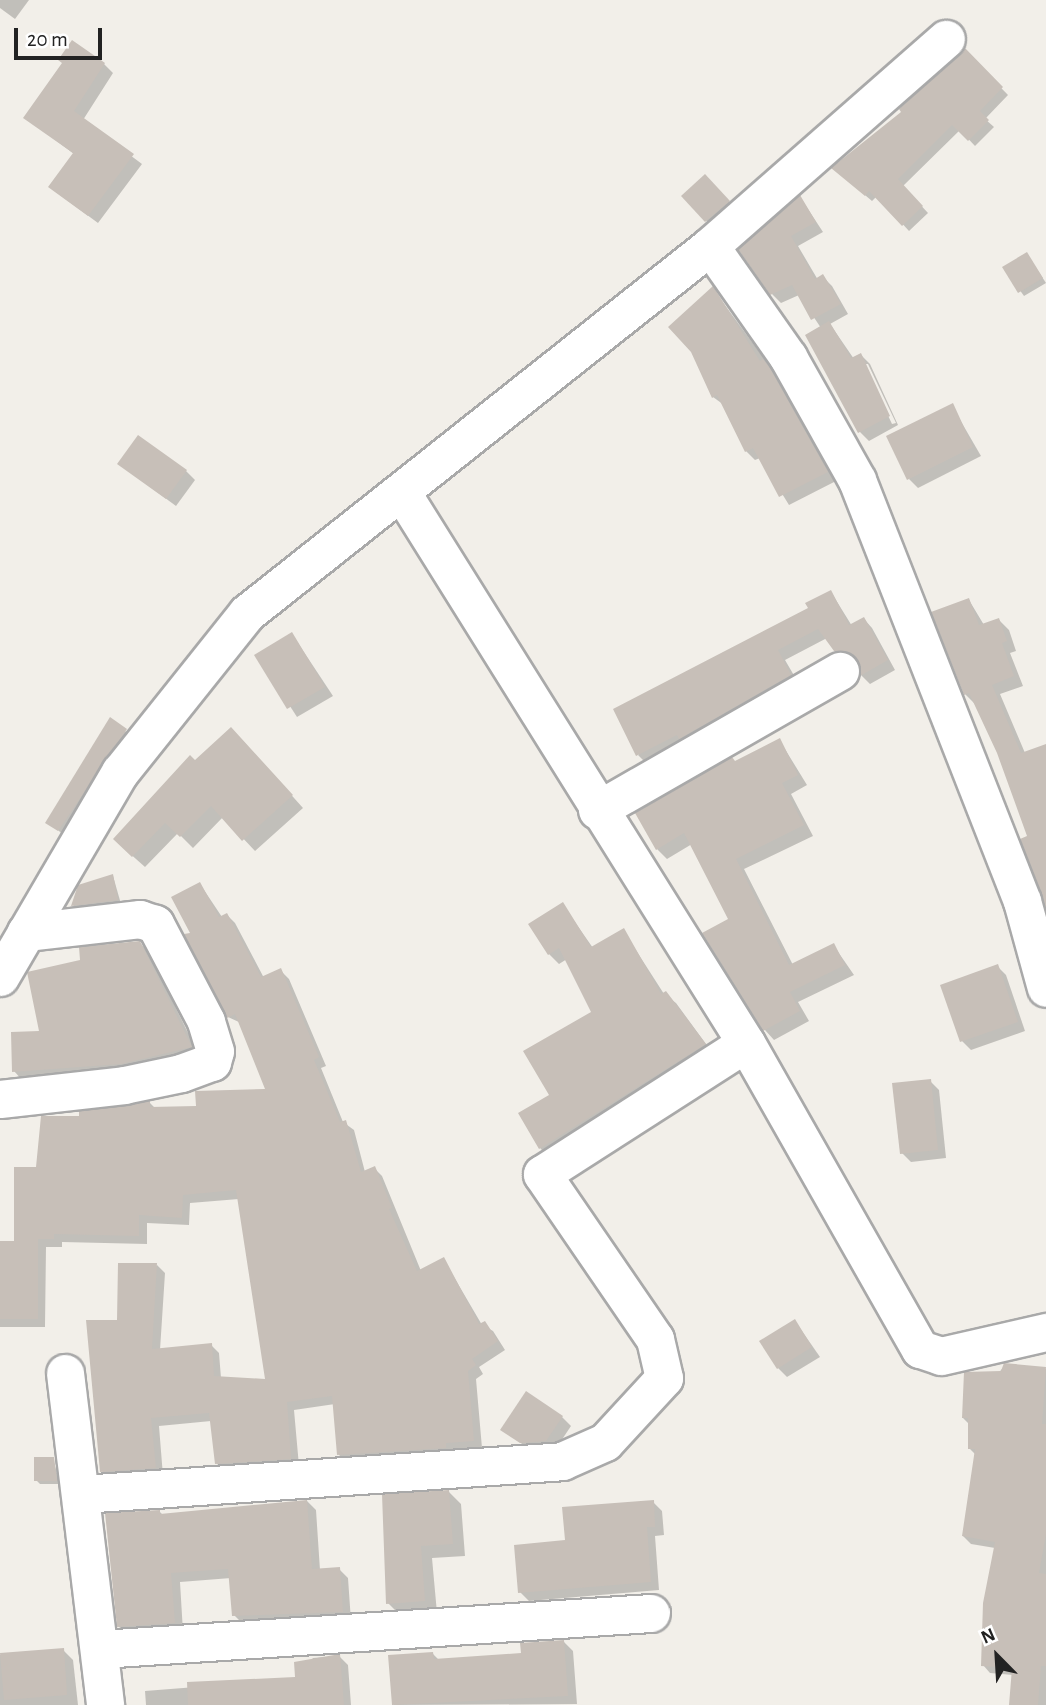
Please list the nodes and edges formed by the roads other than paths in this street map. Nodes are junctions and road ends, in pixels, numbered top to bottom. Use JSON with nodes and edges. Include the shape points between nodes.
{"nodes":[{"id":1,"x":946,"y":38,"type":"dead end"},
{"id":2,"x":710,"y":246,"type":"junction"},
{"id":3,"x":402,"y":493,"type":"junction"},
{"id":4,"x":840,"y":671,"type":"dead end"},
{"id":5,"x":597,"y":810,"type":"junction"},
{"id":6,"x":26,"y":932,"type":"junction"},
{"id":7,"x":0,"y":977,"type":"edge"},
{"id":8,"x":1046,"y":988,"type":"edge"},
{"id":9,"x":746,"y":1043,"type":"junction"},
{"id":10,"x":0,"y":1099,"type":"edge"},
{"id":11,"x":1046,"y":1332,"type":"edge"},
{"id":12,"x":65,"y":1373,"type":"dead end"},
{"id":13,"x":81,"y":1494,"type":"junction"},
{"id":14,"x":651,"y":1614,"type":"dead end"},
{"id":15,"x":100,"y":1649,"type":"junction"},
{"id":16,"x":105,"y":1705,"type":"edge"}],
"edges":[{"from":1,"to":2,"type":"street"},
{"from":2,"to":3,"type":"street"},
{"from":2,"to":8,"type":"street","via":[[788,357],[857,480],[1022,901]]},
{"from":3,"to":5,"type":"street"},
{"from":3,"to":6,"type":"street","via":[[247,613],[120,772]]},
{"from":4,"to":5,"type":"street"},
{"from":5,"to":9,"type":"street"},
{"from":6,"to":7,"type":"street"},
{"from":6,"to":10,"type":"street","via":[[140,919],[155,924],[206,1021],[215,1051],[212,1062],[169,1075],[124,1085]]},
{"from":9,"to":11,"type":"street","via":[[920,1349],[940,1356]]},
{"from":9,"to":13,"type":"street","via":[[542,1174],[655,1339],[664,1378],[605,1442],[562,1461]]},
{"from":12,"to":13,"type":"street"},
{"from":13,"to":15,"type":"street"},
{"from":14,"to":15,"type":"street"},
{"from":15,"to":16,"type":"street"}]}
